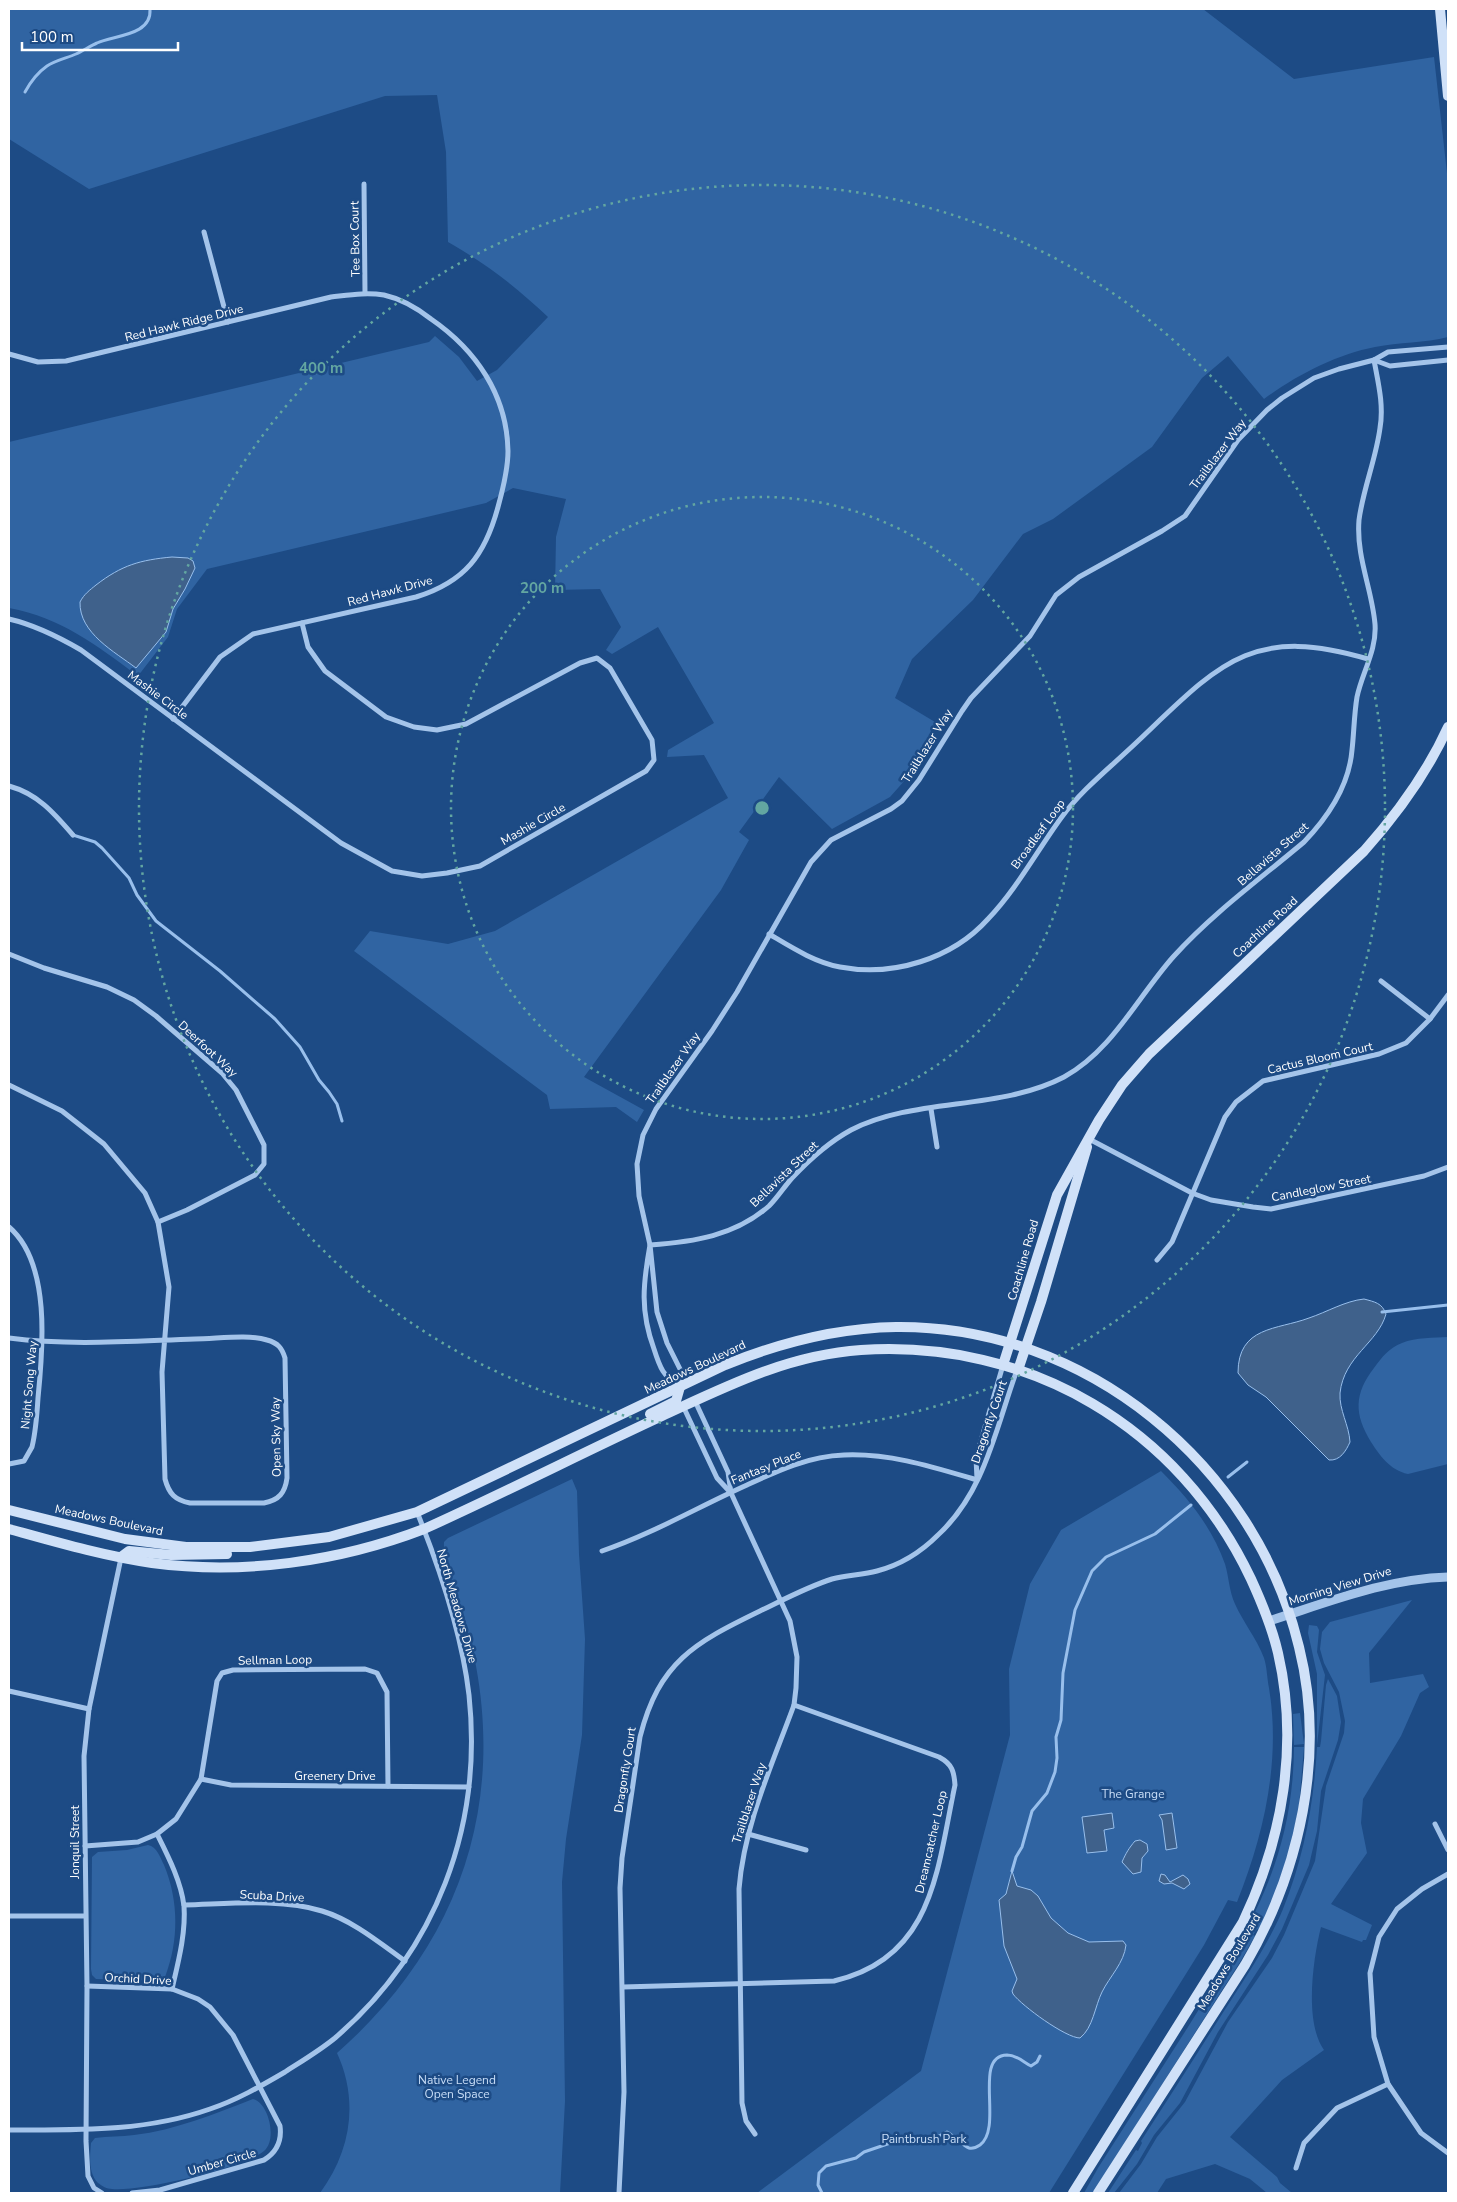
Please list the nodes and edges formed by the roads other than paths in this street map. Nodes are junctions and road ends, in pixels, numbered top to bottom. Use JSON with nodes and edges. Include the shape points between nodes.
{"nodes":[{"id":1,"x":1440,"y":9,"type":"edge"},
{"id":2,"x":1448,"y":96,"type":"edge"},
{"id":3,"x":364,"y":184,"type":"dead end"},
{"id":4,"x":204,"y":232,"type":"dead end"},
{"id":5,"x":365,"y":293,"type":"junction"},
{"id":6,"x":228,"y":322,"type":"junction"},
{"id":7,"x":1448,"y":346,"type":"edge"},
{"id":8,"x":9,"y":354,"type":"edge"},
{"id":9,"x":1374,"y":360,"type":"junction"},
{"id":10,"x":1448,"y":360,"type":"edge"},
{"id":11,"x":9,"y":619,"type":"edge"},
{"id":12,"x":302,"y":623,"type":"junction"},
{"id":13,"x":1368,"y":659,"type":"junction"},
{"id":14,"x":173,"y":719,"type":"junction"},
{"id":15,"x":1448,"y":727,"type":"edge"},
{"id":16,"x":9,"y":786,"type":"edge"},
{"id":17,"x":73,"y":834,"type":"dead end"},
{"id":18,"x":769,"y":934,"type":"junction"},
{"id":19,"x":9,"y":954,"type":"edge"},
{"id":20,"x":1381,"y":981,"type":"dead end"},
{"id":21,"x":1448,"y":995,"type":"edge"},
{"id":22,"x":1430,"y":1019,"type":"junction"},
{"id":23,"x":9,"y":1085,"type":"edge"},
{"id":24,"x":931,"y":1109,"type":"junction"},
{"id":25,"x":1089,"y":1139,"type":"junction"},
{"id":26,"x":937,"y":1147,"type":"dead end"},
{"id":27,"x":1448,"y":1166,"type":"edge"},
{"id":28,"x":1192,"y":1193,"type":"junction"},
{"id":29,"x":158,"y":1222,"type":"junction"},
{"id":30,"x":9,"y":1227,"type":"edge"},
{"id":31,"x":650,"y":1245,"type":"junction"},
{"id":32,"x":1157,"y":1260,"type":"dead end"},
{"id":33,"x":9,"y":1338,"type":"edge"},
{"id":34,"x":164,"y":1340,"type":"junction"},
{"id":35,"x":44,"y":1342,"type":"junction"},
{"id":36,"x":1010,"y":1344,"type":"junction"},
{"id":37,"x":1025,"y":1349,"type":"junction"},
{"id":38,"x":1004,"y":1366,"type":"junction"},
{"id":39,"x":1018,"y":1370,"type":"junction"},
{"id":40,"x":680,"y":1387,"type":"junction"},
{"id":41,"x":695,"y":1400,"type":"junction"},
{"id":42,"x":683,"y":1406,"type":"junction"},
{"id":43,"x":598,"y":1446,"type":"junction"},
{"id":44,"x":9,"y":1464,"type":"edge"},
{"id":45,"x":978,"y":1480,"type":"junction"},
{"id":46,"x":731,"y":1493,"type":"junction"},
{"id":47,"x":9,"y":1510,"type":"edge"},
{"id":48,"x":417,"y":1512,"type":"junction"},
{"id":49,"x":9,"y":1529,"type":"edge"},
{"id":50,"x":424,"y":1529,"type":"junction"},
{"id":51,"x":250,"y":1547,"type":"junction"},
{"id":52,"x":602,"y":1551,"type":"dead end"},
{"id":53,"x":121,"y":1557,"type":"junction"},
{"id":54,"x":1448,"y":1577,"type":"edge"},
{"id":55,"x":781,"y":1601,"type":"junction"},
{"id":56,"x":1290,"y":1614,"type":"junction"},
{"id":57,"x":1269,"y":1621,"type":"junction"},
{"id":58,"x":9,"y":1691,"type":"edge"},
{"id":59,"x":794,"y":1705,"type":"junction"},
{"id":60,"x":89,"y":1709,"type":"junction"},
{"id":61,"x":201,"y":1779,"type":"junction"},
{"id":62,"x":388,"y":1786,"type":"junction"},
{"id":63,"x":469,"y":1787,"type":"junction"},
{"id":64,"x":1435,"y":1824,"type":"dead end"},
{"id":65,"x":157,"y":1834,"type":"junction"},
{"id":66,"x":748,"y":1834,"type":"junction"},
{"id":67,"x":85,"y":1846,"type":"junction"},
{"id":68,"x":806,"y":1850,"type":"dead end"},
{"id":69,"x":1448,"y":1850,"type":"edge"},
{"id":70,"x":1448,"y":1874,"type":"edge"},
{"id":71,"x":184,"y":1905,"type":"junction"},
{"id":72,"x":9,"y":1916,"type":"edge"},
{"id":73,"x":85,"y":1916,"type":"junction"},
{"id":74,"x":405,"y":1961,"type":"junction"},
{"id":75,"x":741,"y":1985,"type":"junction"},
{"id":76,"x":87,"y":1986,"type":"junction"},
{"id":77,"x":622,"y":1987,"type":"junction"},
{"id":78,"x":172,"y":1989,"type":"junction"},
{"id":79,"x":1388,"y":2084,"type":"junction"},
{"id":80,"x":260,"y":2086,"type":"junction"},
{"id":81,"x":9,"y":2130,"type":"edge"},
{"id":82,"x":86,"y":2130,"type":"junction"},
{"id":83,"x":755,"y":2134,"type":"dead end"},
{"id":84,"x":1448,"y":2153,"type":"edge"},
{"id":85,"x":1296,"y":2168,"type":"dead end"},
{"id":86,"x":102,"y":2193,"type":"edge"},
{"id":87,"x":132,"y":2193,"type":"edge"},
{"id":88,"x":618,"y":2193,"type":"edge"},
{"id":89,"x":1073,"y":2193,"type":"edge"},
{"id":90,"x":1098,"y":2193,"type":"edge"}],
"edges":[{"from":1,"to":2,"type":"main road"},
{"from":3,"to":5,"type":"street","name":"Tee Box Court"},
{"from":4,"to":6,"type":"street"},
{"from":5,"to":6,"type":"street","name":"Red Hawk Ridge Drive","via":[[331,297]]},
{"from":5,"to":12,"type":"street","name":"Red Hawk Drive","via":[[383,295],[414,307],[456,338],[479,363],[490,379],[504,415],[508,452],[504,486],[490,536],[483,549],[465,572],[452,582],[416,597]]},
{"from":6,"to":8,"type":"street","name":"Red Hawk Ridge Drive","via":[[66,362],[38,362]]},
{"from":7,"to":9,"type":"street","name":"Trailblazer Way","via":[[1388,352]]},
{"from":9,"to":10,"type":"street","name":"Trailblazer Way","via":[[1390,366]]},
{"from":9,"to":13,"type":"street","name":"Bellavista Street","via":[[1381,398],[1380,428],[1359,531],[1361,562],[1375,624]]},
{"from":9,"to":18,"type":"street","name":"Trailblazer Way","via":[[1314,378],[1282,398],[1238,440],[1185,516],[1162,532],[1079,576],[1056,595],[1030,636],[971,698],[909,792],[891,809],[837,837],[821,850],[801,876]]},
{"from":11,"to":14,"type":"street","name":"Mashie Circle","via":[[52,633],[81,650]]},
{"from":12,"to":14,"type":"street","name":"Red Hawk Drive","via":[[254,634],[230,649],[212,666]]},
{"from":12,"to":14,"type":"street","name":"Mashie Circle","via":[[308,647],[325,671],[386,717],[414,728],[438,730],[466,724],[580,663],[597,658],[610,668],[652,740],[654,760],[646,771],[480,866],[422,876],[392,871],[341,843]]},
{"from":13,"to":18,"type":"street","name":"Broadleaf Loop","via":[[1312,646],[1286,646],[1227,663],[1074,802],[989,919],[946,952],[903,966],[864,970],[821,962]]},
{"from":13,"to":24,"type":"street","name":"Bellavista Street","via":[[1357,697],[1347,776],[1328,814],[1304,842],[1190,939],[1112,1036],[1085,1064],[1044,1087],[1026,1093]]},
{"from":15,"to":25,"type":"main road","name":"Coachline Road","via":[[1424,772],[1364,851],[1149,1054],[1122,1085]]},
{"from":16,"to":17,"type":"street","via":[[35,797],[51,809]]},
{"from":18,"to":31,"type":"street","name":"Trailblazer Way","via":[[712,1031],[647,1123],[637,1176]]},
{"from":19,"to":29,"type":"street","name":"Deerfoot Way","via":[[107,987],[134,1000],[222,1073],[236,1090],[264,1145],[264,1164],[255,1175]]},
{"from":20,"to":22,"type":"street"},
{"from":21,"to":22,"type":"street","name":"Cactus Bloom Court"},
{"from":22,"to":28,"type":"street","name":"Cactus Bloom Court","via":[[1406,1043],[1379,1054],[1262,1081],[1236,1102],[1225,1117]]},
{"from":23,"to":29,"type":"street","via":[[62,1111],[104,1144],[145,1193]]},
{"from":24,"to":26,"type":"street"},
{"from":24,"to":31,"type":"street","name":"Bellavista Street","via":[[873,1121],[837,1139],[812,1159],[769,1206],[741,1226],[688,1243]]},
{"from":25,"to":28,"type":"street","name":"Candleglow Street"},
{"from":25,"to":36,"type":"main road","name":"Coachline Road","via":[[1057,1195]]},
{"from":25,"to":37,"type":"main road","name":"Coachline Road"},
{"from":27,"to":28,"type":"street","name":"Candleglow Street","via":[[1424,1176],[1271,1209],[1211,1200]]},
{"from":28,"to":32,"type":"street","name":"Cactus Bloom Court","via":[[1172,1242]]},
{"from":29,"to":34,"type":"street","via":[[169,1287]]},
{"from":30,"to":35,"type":"street","name":"Night Song Way","via":[[30,1257],[39,1290]]},
{"from":31,"to":40,"type":"street","name":"Trailblazer Way","via":[[658,1312],[667,1343],[681,1371]]},
{"from":31,"to":40,"type":"street","name":"Trailblazer Way","via":[[643,1286],[647,1330],[667,1378]]},
{"from":33,"to":35,"type":"street","name":"Open Sky Way"},
{"from":34,"to":34,"type":"street","name":"Open Sky Way","via":[[258,1338],[282,1349],[285,1358],[287,1478],[282,1495],[264,1503],[190,1503],[172,1496],[165,1479]]},
{"from":34,"to":35,"type":"street","name":"Open Sky Way"},
{"from":35,"to":44,"type":"street","name":"Night Song Way","via":[[34,1439],[24,1461]]},
{"from":36,"to":37,"type":"main road","name":"Meadows Boulevard"},
{"from":36,"to":38,"type":"main road","name":"Coachline Road"},
{"from":36,"to":40,"type":"main road","name":"Meadows Boulevard","via":[[977,1335],[926,1329],[896,1327],[839,1332],[756,1353]]},
{"from":37,"to":39,"type":"main road","name":"Coachline Road"},
{"from":37,"to":56,"type":"main road","name":"Meadows Boulevard","via":[[1072,1367],[1121,1394],[1193,1454],[1246,1521]]},
{"from":38,"to":39,"type":"main road","name":"Meadows Boulevard"},
{"from":38,"to":41,"type":"main road","name":"Meadows Boulevard","via":[[944,1352],[860,1350],[785,1363]]},
{"from":38,"to":45,"type":"street","name":"Dragonfly Court","via":[[976,1458]]},
{"from":39,"to":45,"type":"street","name":"Dragonfly Court"},
{"from":39,"to":57,"type":"main road","name":"Meadows Boulevard","via":[[1099,1406],[1136,1432],[1177,1469],[1227,1533]]},
{"from":40,"to":43,"type":"main road","via":[[676,1401],[612,1432]]},
{"from":40,"to":48,"type":"main road","name":"Meadows Boulevard"},
{"from":41,"to":42,"type":"main road","name":"Meadows Boulevard"},
{"from":41,"to":46,"type":"street","name":"Trailblazer Way","via":[[728,1472]]},
{"from":42,"to":43,"type":"main road","name":"Meadows Boulevard"},
{"from":42,"to":46,"type":"street","name":"Trailblazer Way","via":[[717,1478]]},
{"from":43,"to":50,"type":"main road","name":"Meadows Boulevard"},
{"from":45,"to":46,"type":"street","name":"Fantasy Place","via":[[894,1458],[842,1455],[796,1465]]},
{"from":45,"to":55,"type":"street","name":"Dragonfly Court","via":[[951,1522],[911,1557],[877,1571],[818,1584]]},
{"from":46,"to":52,"type":"street","name":"Fantasy Place","via":[[629,1542]]},
{"from":46,"to":55,"type":"street","name":"Trailblazer Way"},
{"from":47,"to":51,"type":"main road","name":"Meadows Boulevard","via":[[156,1544]]},
{"from":48,"to":50,"type":"street","name":"North Meadows Drive"},
{"from":48,"to":51,"type":"main road","name":"Meadows Boulevard","via":[[329,1537]]},
{"from":49,"to":53,"type":"main road","name":"Meadows Boulevard"},
{"from":50,"to":53,"type":"main road","name":"Meadows Boulevard","via":[[357,1550],[280,1564],[206,1568]]},
{"from":50,"to":63,"type":"street","name":"North Meadows Drive","via":[[462,1653],[471,1741]]},
{"from":51,"to":53,"type":"main road","via":[[233,1554],[171,1555],[129,1551]]},
{"from":53,"to":60,"type":"street","name":"Jonquil Street"},
{"from":54,"to":56,"type":"street","name":"Morning View Drive","via":[[1383,1585]]},
{"from":55,"to":59,"type":"street","name":"Trailblazer Way","via":[[790,1622],[797,1657]]},
{"from":55,"to":77,"type":"street","name":"Dragonfly Court","via":[[714,1633],[688,1652],[665,1677],[647,1712],[640,1736],[622,1858]]},
{"from":56,"to":57,"type":"street","name":"Morning View Drive"},
{"from":56,"to":90,"type":"main road","name":"Meadows Boulevard","via":[[1304,1671],[1309,1745],[1303,1812],[1290,1864],[1254,1948]]},
{"from":57,"to":89,"type":"main road","name":"Meadows Boulevard","via":[[1282,1674],[1287,1744],[1282,1808],[1269,1857],[1235,1938]]},
{"from":58,"to":60,"type":"street"},
{"from":59,"to":66,"type":"street","name":"Trailblazer Way"},
{"from":59,"to":75,"type":"street","name":"Dreamcatcher Loop","via":[[939,1757],[953,1770],[954,1785],[930,1896],[918,1922],[897,1949],[883,1961],[849,1978]]},
{"from":60,"to":67,"type":"street","name":"Jonquil Street","via":[[84,1756]]},
{"from":61,"to":62,"type":"street","name":"Greenery Drive","via":[[231,1785]]},
{"from":61,"to":62,"type":"street","name":"Sellman Loop","via":[[217,1682],[222,1673],[233,1670],[365,1669],[377,1673],[387,1692]]},
{"from":61,"to":65,"type":"street","name":"Sellman Loop","via":[[176,1819]]},
{"from":62,"to":63,"type":"street","name":"Greenery Drive"},
{"from":63,"to":74,"type":"street","name":"North Meadows Drive","via":[[449,1875],[438,1904]]},
{"from":64,"to":69,"type":"street"},
{"from":65,"to":67,"type":"street","name":"Sellman Loop","via":[[138,1842]]},
{"from":65,"to":71,"type":"street","via":[[175,1874]]},
{"from":66,"to":68,"type":"street"},
{"from":66,"to":75,"type":"street","name":"Trailblazer Way","via":[[739,1889]]},
{"from":67,"to":73,"type":"street","name":"Jonquil Street"},
{"from":70,"to":79,"type":"street","via":[[1397,1909],[1379,1937],[1370,1973],[1374,2037]]},
{"from":71,"to":74,"type":"street","name":"Scuba Drive","via":[[298,1906],[323,1911],[348,1923]]},
{"from":71,"to":78,"type":"street","via":[[182,1942]]},
{"from":72,"to":73,"type":"street"},
{"from":73,"to":76,"type":"street","name":"Jonquil Street"},
{"from":74,"to":80,"type":"street","name":"North Meadows Drive","via":[[371,2004],[333,2039]]},
{"from":75,"to":77,"type":"street","name":"Dreamcatcher Loop"},
{"from":75,"to":83,"type":"street","name":"Trailblazer Way","via":[[742,2103],[746,2121]]},
{"from":76,"to":78,"type":"street","name":"Orchid Drive"},
{"from":76,"to":82,"type":"street","name":"Jonquil Street"},
{"from":77,"to":88,"type":"street","name":"Dragonfly Court","via":[[624,2092]]},
{"from":78,"to":80,"type":"street","name":"Orchid Drive","via":[[198,1999],[223,2021]]},
{"from":79,"to":84,"type":"street","via":[[1422,2133]]},
{"from":79,"to":85,"type":"street","via":[[1337,2108],[1304,2143]]},
{"from":80,"to":82,"type":"street","name":"North Meadows Drive","via":[[211,2109],[183,2117],[121,2128]]},
{"from":80,"to":87,"type":"street","name":"Umber Circle","via":[[280,2126],[279,2142],[270,2156],[240,2168],[160,2190]]},
{"from":81,"to":82,"type":"street","name":"North Meadows Drive"},
{"from":82,"to":86,"type":"street","via":[[88,2176],[94,2188]]}]}
